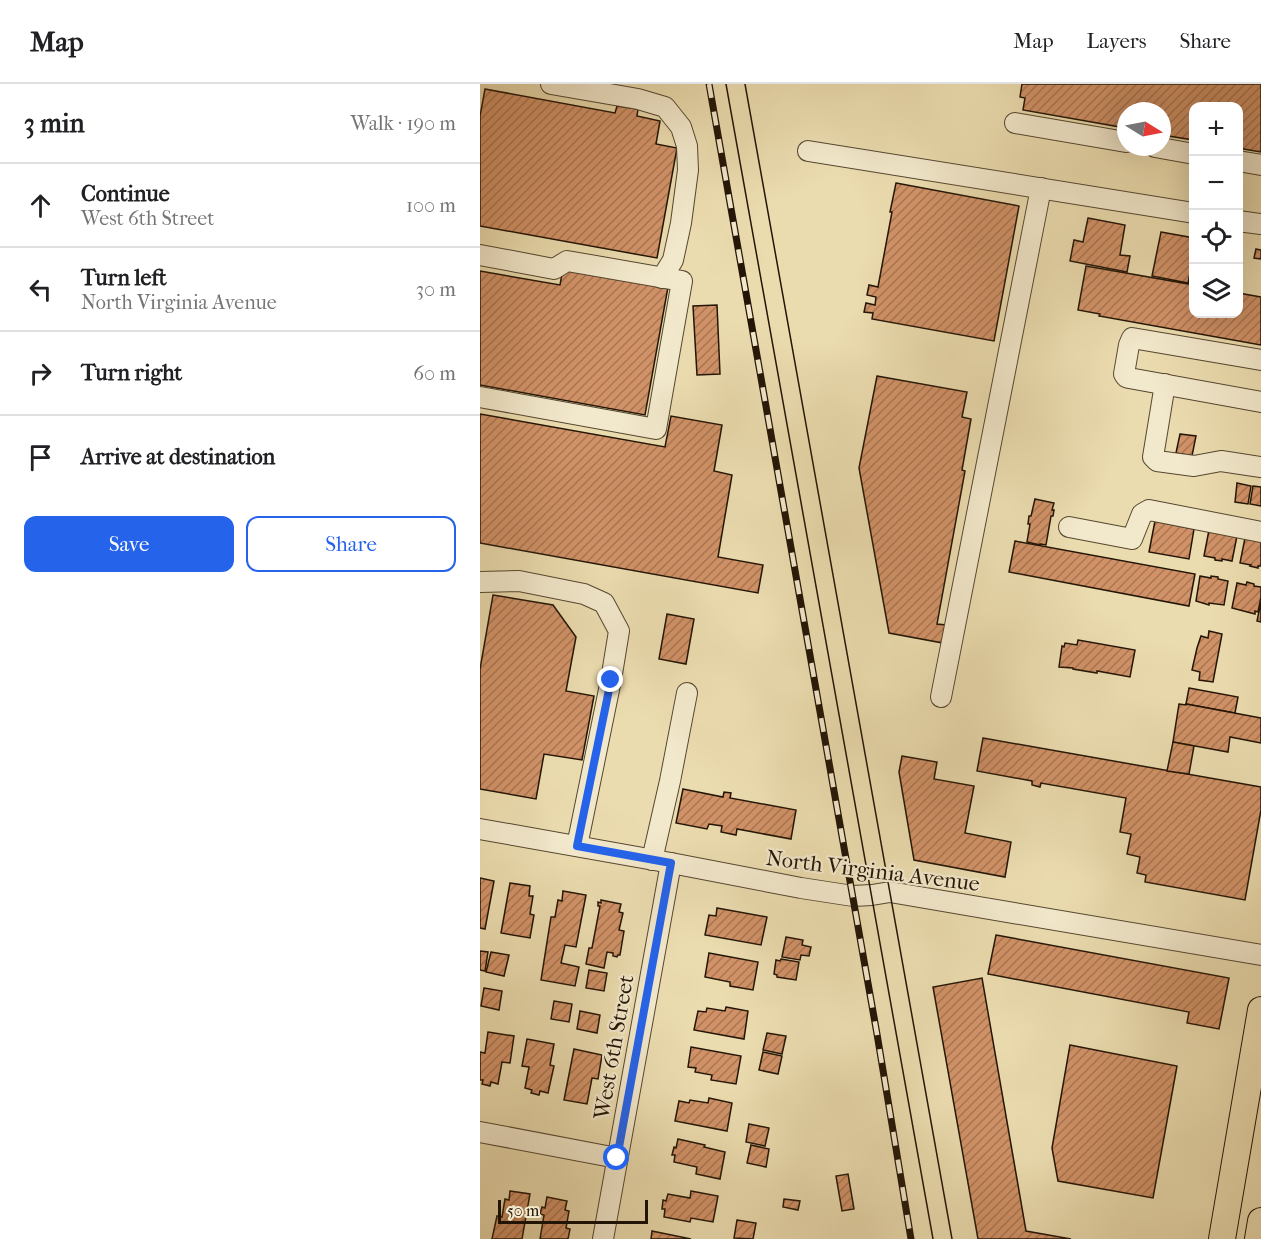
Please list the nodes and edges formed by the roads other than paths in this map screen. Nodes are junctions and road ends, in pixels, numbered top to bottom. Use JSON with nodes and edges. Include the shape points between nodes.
{"nodes":[{"id":1,"x":551,"y":84,"type":"edge"},
{"id":2,"x":1015,"y":123,"type":"dead end"},
{"id":3,"x":1117,"y":140,"type":"edge"},
{"id":4,"x":1171,"y":150,"type":"edge"},
{"id":5,"x":808,"y":151,"type":"dead end"},
{"id":6,"x":1189,"y":153,"type":"edge"},
{"id":7,"x":1243,"y":162,"type":"edge"},
{"id":8,"x":1261,"y":165,"type":"edge"},
{"id":9,"x":1041,"y":189,"type":"junction"},
{"id":10,"x":1189,"y":212,"type":"edge"},
{"id":11,"x":1243,"y":221,"type":"edge"},
{"id":12,"x":1261,"y":224,"type":"edge"},
{"id":13,"x":480,"y":255,"type":"edge"},
{"id":14,"x":662,"y":278,"type":"junction"},
{"id":15,"x":1261,"y":360,"type":"edge"},
{"id":16,"x":1165,"y":384,"type":"junction"},
{"id":17,"x":480,"y":398,"type":"edge"},
{"id":18,"x":1261,"y":402,"type":"edge"},
{"id":19,"x":1261,"y":467,"type":"edge"},
{"id":20,"x":1069,"y":527,"type":"dead end"},
{"id":21,"x":1261,"y":532,"type":"edge"},
{"id":22,"x":480,"y":582,"type":"edge"},
{"id":23,"x":687,"y":693,"type":"dead end"},
{"id":24,"x":941,"y":698,"type":"dead end"},
{"id":25,"x":480,"y":829,"type":"edge"},
{"id":26,"x":577,"y":846,"type":"junction"},
{"id":27,"x":652,"y":860,"type":"junction"},
{"id":28,"x":671,"y":863,"type":"junction"},
{"id":29,"x":1261,"y":954,"type":"edge"},
{"id":30,"x":1261,"y":1010,"type":"edge"},
{"id":31,"x":480,"y":1132,"type":"edge"},
{"id":32,"x":617,"y":1158,"type":"junction"},
{"id":33,"x":1261,"y":1221,"type":"edge"},
{"id":34,"x":603,"y":1239,"type":"edge"},
{"id":35,"x":1222,"y":1239,"type":"edge"},
{"id":36,"x":1258,"y":1239,"type":"edge"}],
"edges":[{"from":1,"to":14,"type":"street","via":[[665,106],[681,127],[688,170],[673,260]]},
{"from":2,"to":3,"type":"street"},
{"from":4,"to":6,"type":"street"},
{"from":5,"to":9,"type":"street"},
{"from":7,"to":8,"type":"street"},
{"from":9,"to":10,"type":"street"},
{"from":9,"to":24,"type":"street"},
{"from":11,"to":12,"type":"street"},
{"from":13,"to":14,"type":"street","via":[[554,269],[567,261]]},
{"from":14,"to":17,"type":"street","via":[[682,282],[656,429]]},
{"from":15,"to":16,"type":"street","via":[[1132,338],[1126,377]]},
{"from":16,"to":18,"type":"street"},
{"from":16,"to":19,"type":"street","via":[[1153,457],[1157,461],[1194,466],[1221,461]]},
{"from":20,"to":21,"type":"street","via":[[1132,539],[1142,514],[1149,510]]},
{"from":22,"to":26,"type":"street","via":[[519,581],[584,594],[604,603],[619,631]]},
{"from":23,"to":27,"type":"street"},
{"from":25,"to":26,"type":"street","name":"North Virginia Avenue"},
{"from":26,"to":27,"type":"street","name":"North Virginia Avenue"},
{"from":27,"to":28,"type":"street","name":"North Virginia Avenue"},
{"from":28,"to":29,"type":"street","name":"North Virginia Avenue","via":[[852,896],[890,892]]},
{"from":28,"to":32,"type":"street","name":"West 6th Street"},
{"from":30,"to":35,"type":"main road"},
{"from":31,"to":32,"type":"street"},
{"from":32,"to":34,"type":"street","name":"West 6th Street"},
{"from":33,"to":36,"type":"main road"}]}
